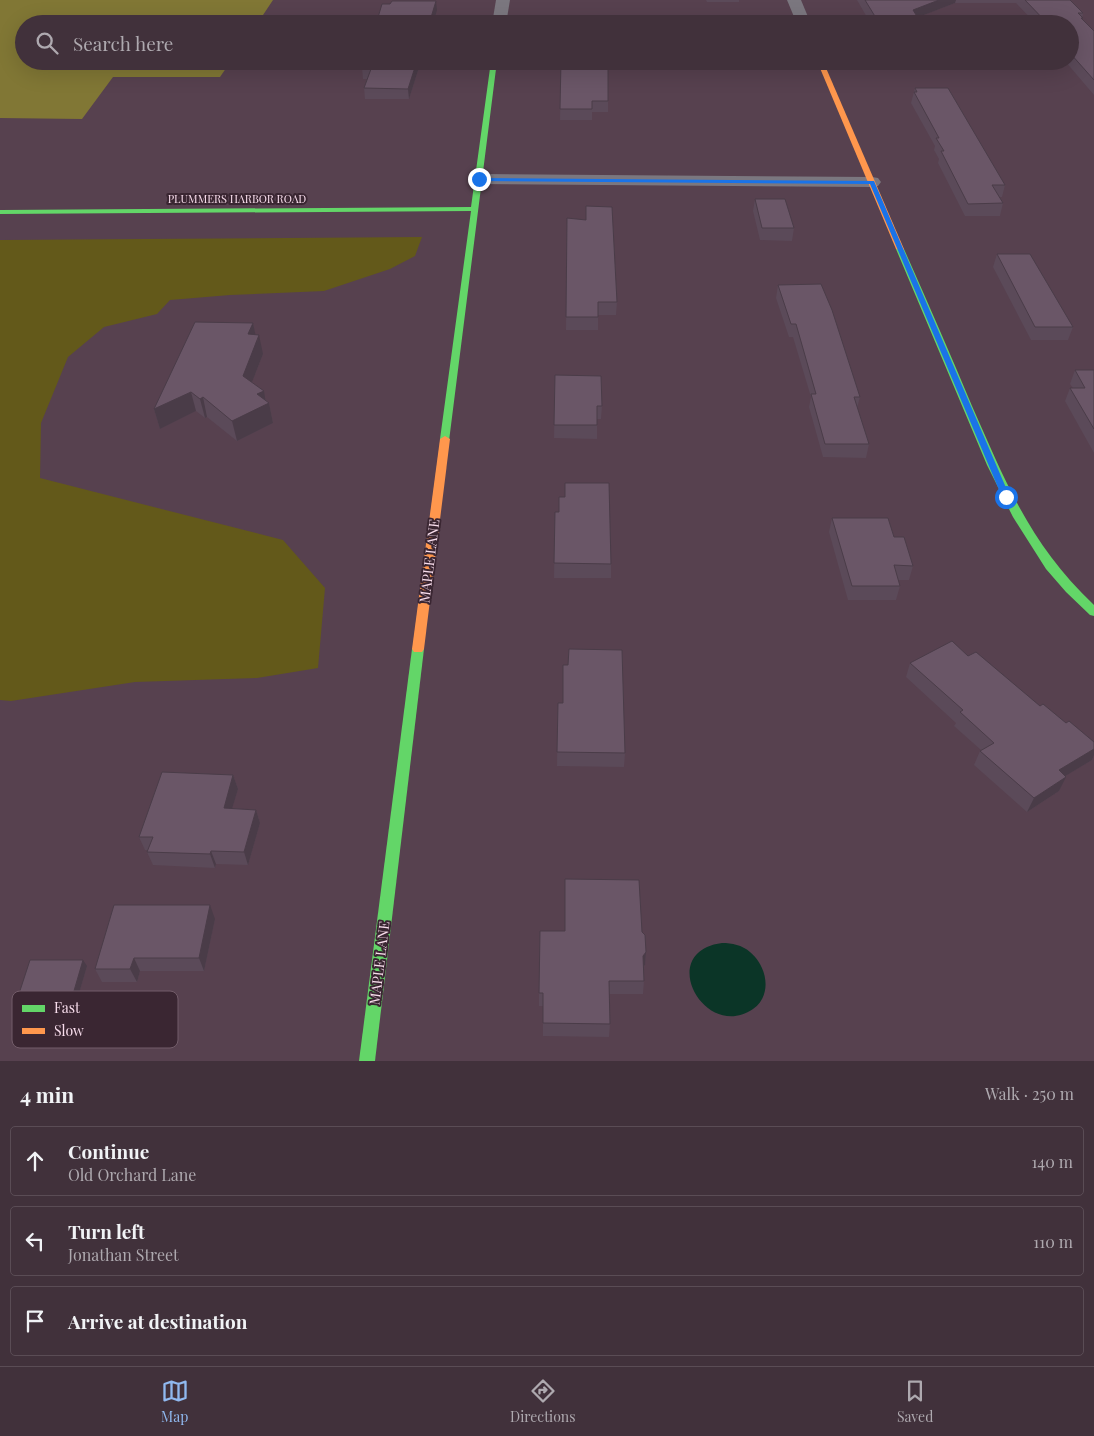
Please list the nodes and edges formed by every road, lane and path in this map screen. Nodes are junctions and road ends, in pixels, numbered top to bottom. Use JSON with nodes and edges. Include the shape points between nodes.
{"nodes":[{"id":1,"x":503,"y":0,"type":"edge"},
{"id":2,"x":794,"y":0,"type":"edge"},
{"id":3,"x":500,"y":15,"type":"edge"},
{"id":4,"x":800,"y":15,"type":"edge"},
{"id":5,"x":493,"y":70,"type":"edge"},
{"id":6,"x":824,"y":70,"type":"edge"},
{"id":7,"x":479,"y":179,"type":"junction"},
{"id":8,"x":872,"y":182,"type":"junction"},
{"id":9,"x":474,"y":209,"type":"junction"},
{"id":10,"x":0,"y":212,"type":"edge"},
{"id":11,"x":1094,"y":612,"type":"edge"},
{"id":12,"x":367,"y":1061,"type":"edge"}],
"edges":[{"from":1,"to":3,"type":"street"},
{"from":2,"to":4,"type":"street"},
{"from":5,"to":7,"type":"street","name":"MAPLE LANE"},
{"from":6,"to":8,"type":"street"},
{"from":7,"to":8,"type":"street"},
{"from":7,"to":9,"type":"street","name":"MAPLE LANE"},
{"from":8,"to":11,"type":"street","via":[[1006,497],[1042,559]]},
{"from":9,"to":10,"type":"street","name":"PLUMMERS HARBOR ROAD"},
{"from":9,"to":12,"type":"street","name":"MAPLE LANE"}]}
